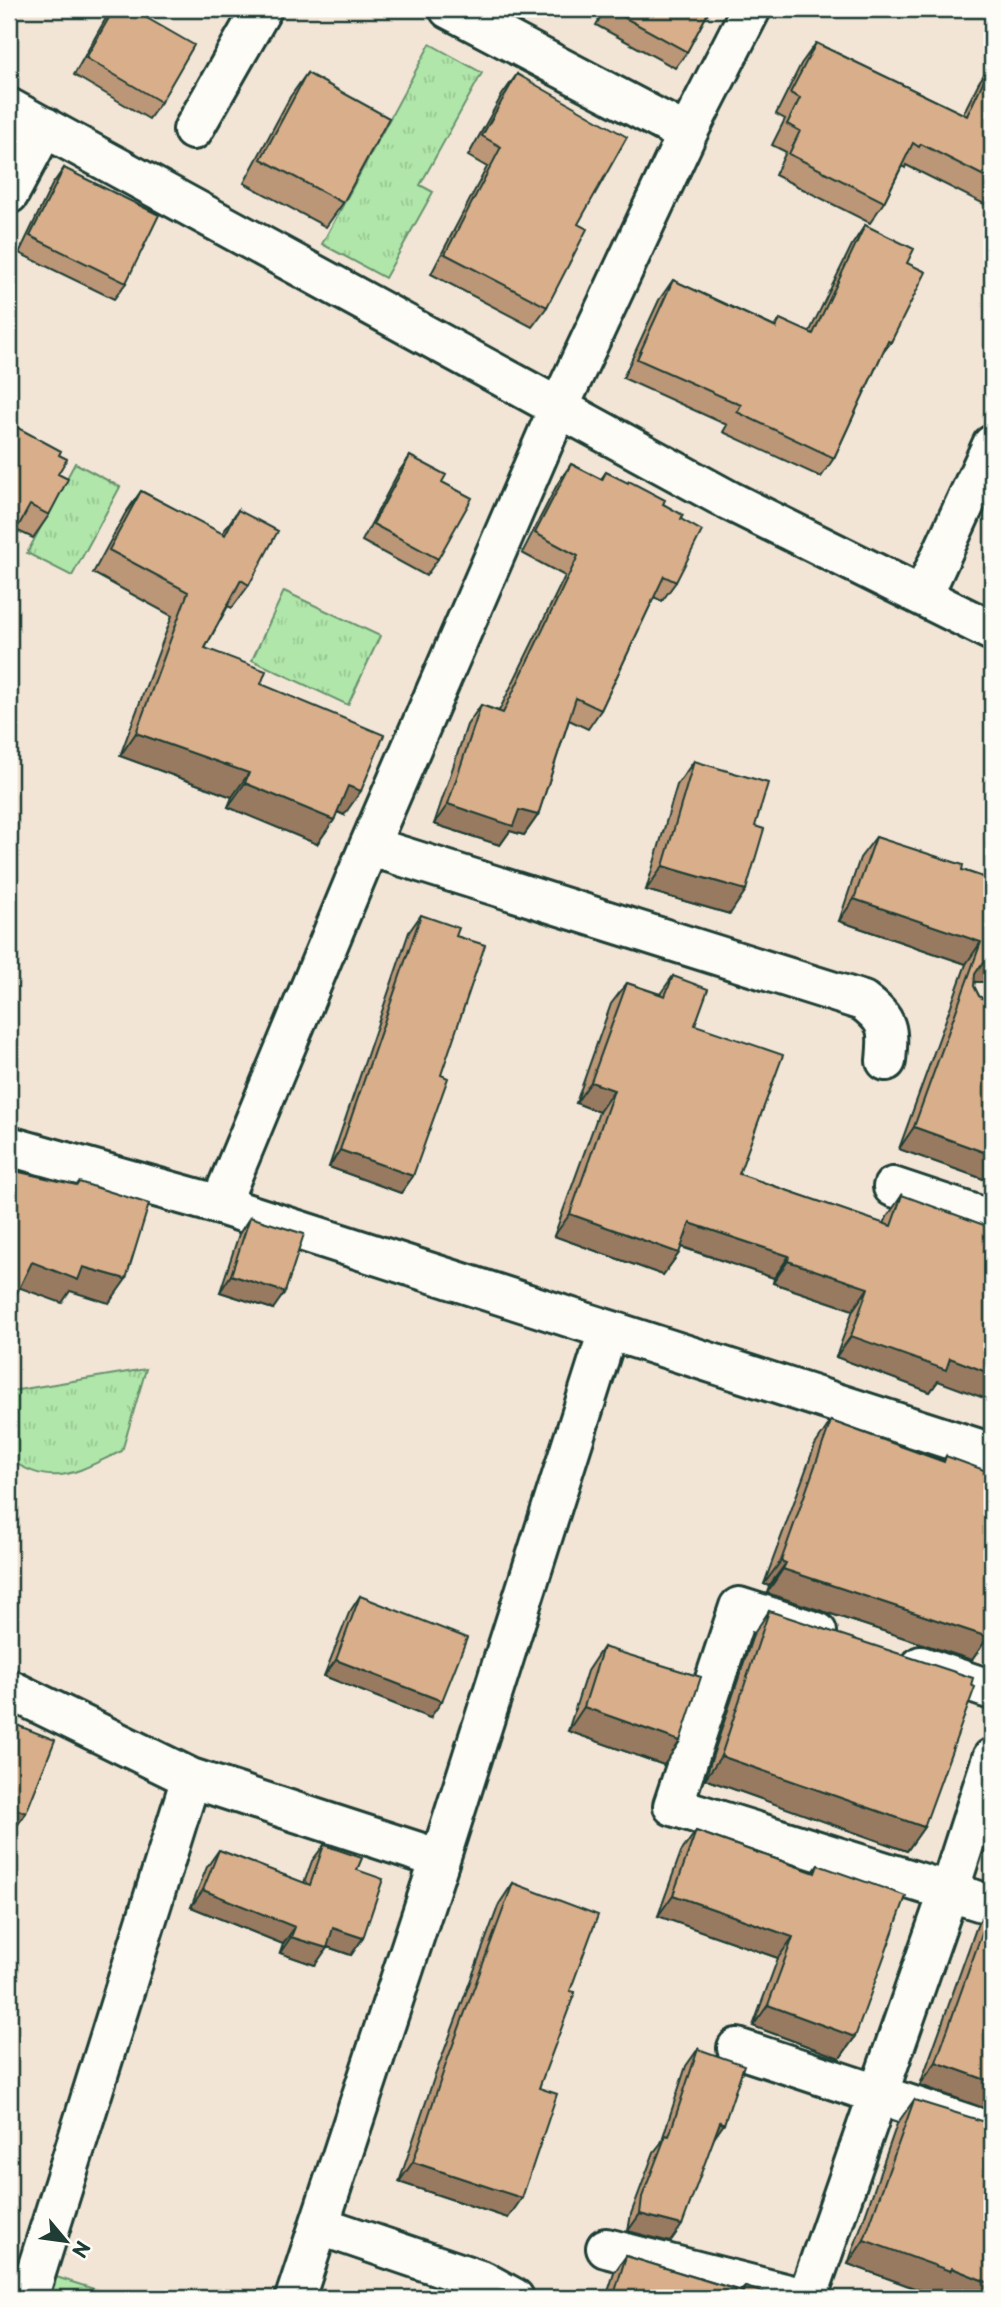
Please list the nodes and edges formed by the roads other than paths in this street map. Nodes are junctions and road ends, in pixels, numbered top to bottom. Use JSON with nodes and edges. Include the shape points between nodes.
{"nodes":[{"id":1,"x":262,"y":9,"type":"edge"},
{"id":2,"x":449,"y":9,"type":"edge"},
{"id":3,"x":751,"y":9,"type":"edge"},
{"id":4,"x":9,"y":108,"type":"edge"},
{"id":5,"x":45,"y":127,"type":"junction"},
{"id":6,"x":193,"y":131,"type":"dead end"},
{"id":7,"x":687,"y":134,"type":"junction"},
{"id":8,"x":9,"y":194,"type":"edge"},
{"id":9,"x":559,"y":407,"type":"junction"},
{"id":10,"x":992,"y":445,"type":"edge"},
{"id":11,"x":923,"y":595,"type":"junction"},
{"id":12,"x":992,"y":631,"type":"edge"},
{"id":13,"x":369,"y":846,"type":"junction"},
{"id":14,"x":886,"y":1061,"type":"dead end"},
{"id":15,"x":9,"y":1146,"type":"edge"},
{"id":16,"x":893,"y":1187,"type":"dead end"},
{"id":17,"x":220,"y":1205,"type":"junction"},
{"id":18,"x":992,"y":1220,"type":"edge"},
{"id":19,"x":608,"y":1331,"type":"junction"},
{"id":20,"x":992,"y":1453,"type":"edge"},
{"id":21,"x":853,"y":1644,"type":"edge"},
{"id":22,"x":891,"y":1656,"type":"edge"},
{"id":23,"x":9,"y":1689,"type":"edge"},
{"id":24,"x":992,"y":1689,"type":"edge"},
{"id":25,"x":992,"y":1758,"type":"edge"},
{"id":26,"x":191,"y":1778,"type":"junction"},
{"id":27,"x":440,"y":1859,"type":"junction"},
{"id":28,"x":950,"y":1891,"type":"junction"},
{"id":29,"x":992,"y":1905,"type":"edge"},
{"id":30,"x":737,"y":2048,"type":"dead end"},
{"id":31,"x":876,"y":2096,"type":"junction"},
{"id":32,"x":992,"y":2132,"type":"edge"},
{"id":33,"x":321,"y":2226,"type":"junction"},
{"id":34,"x":606,"y":2248,"type":"dead end"},
{"id":35,"x":28,"y":2298,"type":"edge"},
{"id":36,"x":295,"y":2298,"type":"edge"},
{"id":37,"x":514,"y":2298,"type":"edge"},
{"id":38,"x":805,"y":2298,"type":"edge"}],
"edges":[{"from":1,"to":6,"type":"street"},
{"from":2,"to":7,"type":"street"},
{"from":3,"to":7,"type":"street"},
{"from":4,"to":5,"type":"street"},
{"from":5,"to":8,"type":"street"},
{"from":5,"to":9,"type":"street"},
{"from":7,"to":9,"type":"street"},
{"from":9,"to":11,"type":"street","via":[[730,501]]},
{"from":9,"to":13,"type":"street"},
{"from":10,"to":11,"type":"street"},
{"from":11,"to":12,"type":"street"},
{"from":13,"to":14,"type":"street","via":[[863,1001],[882,1015],[888,1037]]},
{"from":13,"to":17,"type":"street"},
{"from":15,"to":17,"type":"street"},
{"from":16,"to":18,"type":"street"},
{"from":17,"to":19,"type":"street"},
{"from":19,"to":20,"type":"street"},
{"from":19,"to":27,"type":"street"},
{"from":21,"to":28,"type":"street","via":[[739,1607],[673,1806]]},
{"from":22,"to":24,"type":"street"},
{"from":23,"to":26,"type":"street"},
{"from":25,"to":28,"type":"street"},
{"from":26,"to":27,"type":"street"},
{"from":26,"to":35,"type":"street"},
{"from":27,"to":33,"type":"street"},
{"from":28,"to":29,"type":"street"},
{"from":28,"to":31,"type":"street"},
{"from":30,"to":31,"type":"street"},
{"from":31,"to":32,"type":"street"},
{"from":31,"to":38,"type":"street"},
{"from":33,"to":36,"type":"street"},
{"from":33,"to":37,"type":"street","via":[[483,2281]]},
{"from":34,"to":38,"type":"street"}]}
